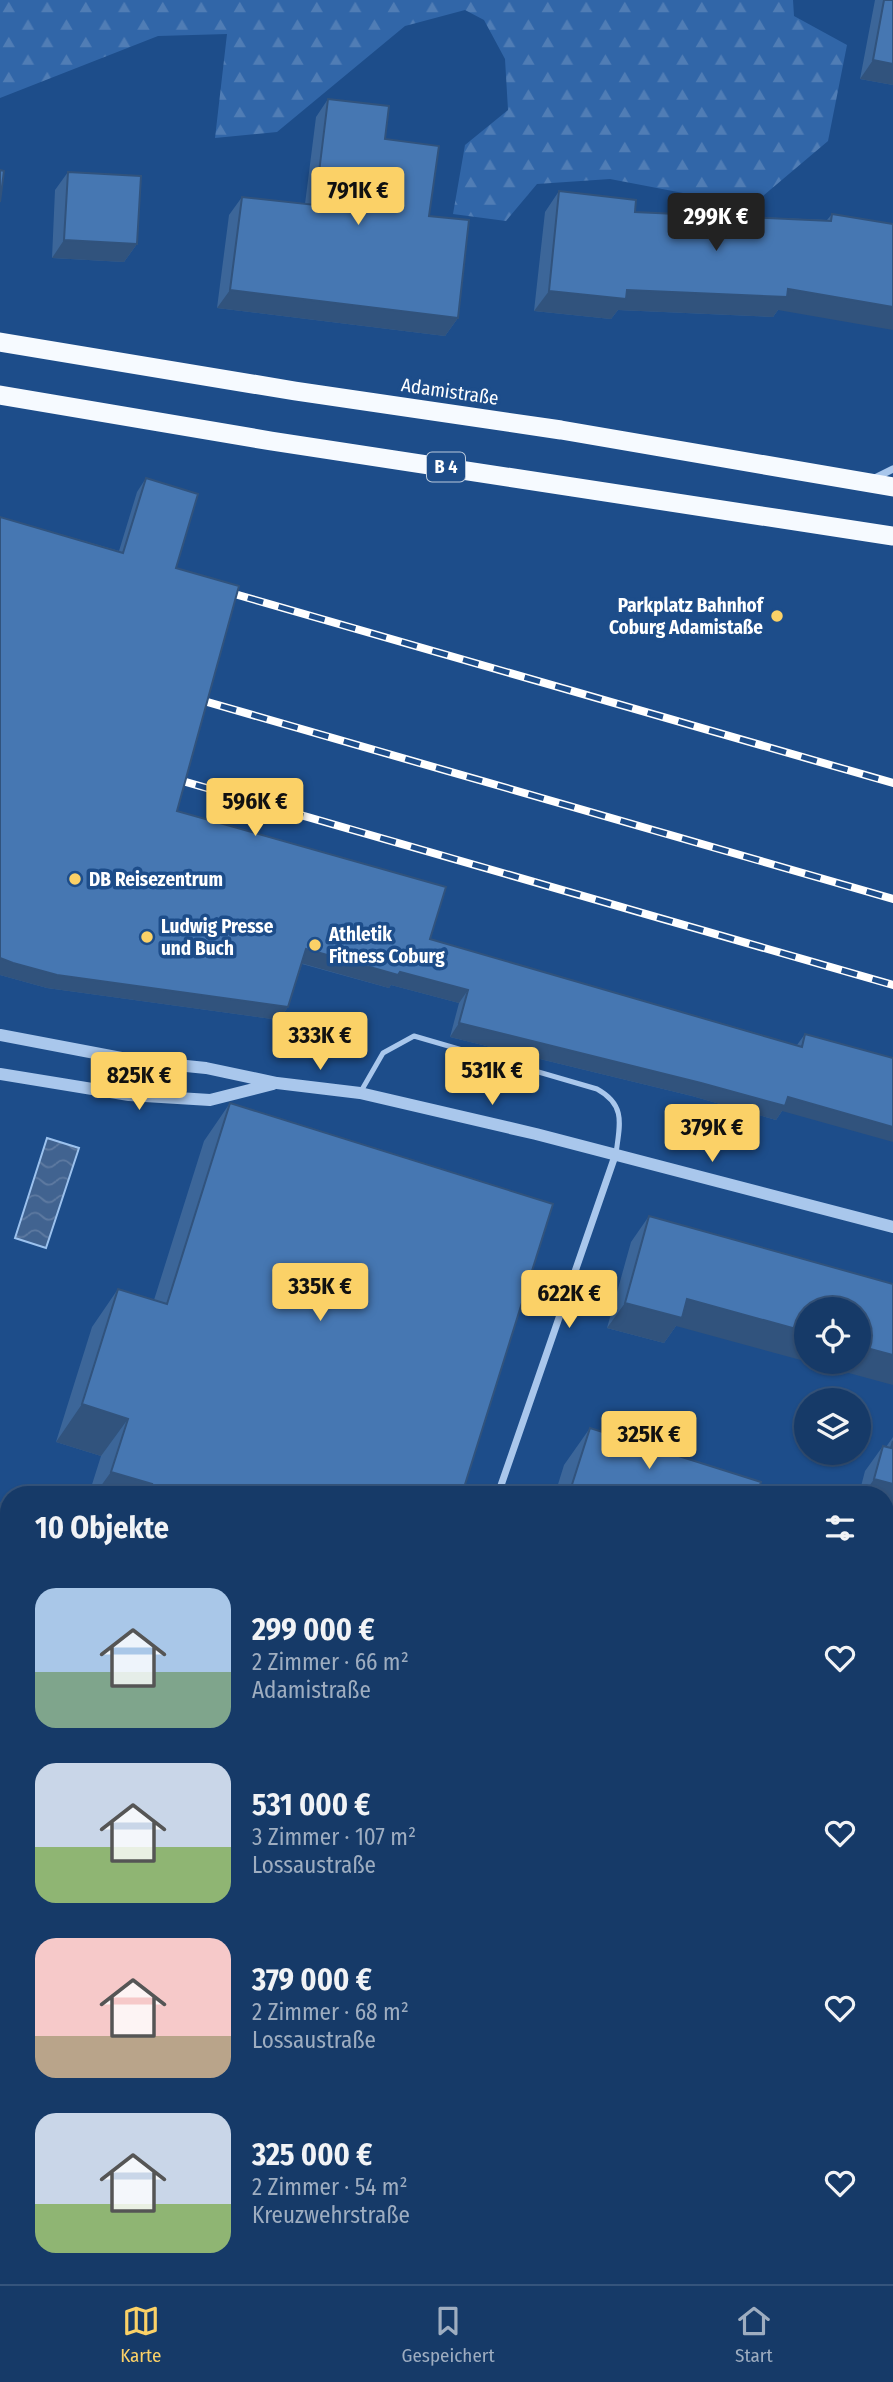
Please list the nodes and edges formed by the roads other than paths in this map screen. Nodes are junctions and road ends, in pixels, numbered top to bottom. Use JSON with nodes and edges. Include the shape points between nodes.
{"nodes":[{"id":1,"x":0,"y":342,"type":"edge"},
{"id":2,"x":0,"y":395,"type":"edge"},
{"id":3,"x":893,"y":469,"type":"edge"},
{"id":4,"x":864,"y":483,"type":"junction"},
{"id":5,"x":893,"y":487,"type":"edge"},
{"id":6,"x":893,"y":536,"type":"edge"},
{"id":7,"x":0,"y":1035,"type":"edge"},
{"id":8,"x":0,"y":1074,"type":"edge"},
{"id":9,"x":277,"y":1083,"type":"junction"},
{"id":10,"x":360,"y":1093,"type":"junction"},
{"id":11,"x":615,"y":1156,"type":"junction"},
{"id":12,"x":893,"y":1227,"type":"edge"},
{"id":13,"x":501,"y":1486,"type":"edge"}],
"edges":[{"from":1,"to":4,"type":"highway","name":"Adamistraße","via":[[561,430]]},
{"from":2,"to":6,"type":"highway","number":"B 4"},
{"from":3,"to":4,"type":"street"},
{"from":4,"to":5,"type":"highway","name":"Adamistraße"},
{"from":7,"to":9,"type":"street"},
{"from":8,"to":9,"type":"street","via":[[129,1095],[210,1100]]},
{"from":9,"to":10,"type":"street"},
{"from":10,"to":11,"type":"street"},
{"from":10,"to":11,"type":"lane","via":[[383,1053],[414,1036],[610,1096],[620,1121]]},
{"from":11,"to":12,"type":"street"},
{"from":11,"to":13,"type":"street"}]}
